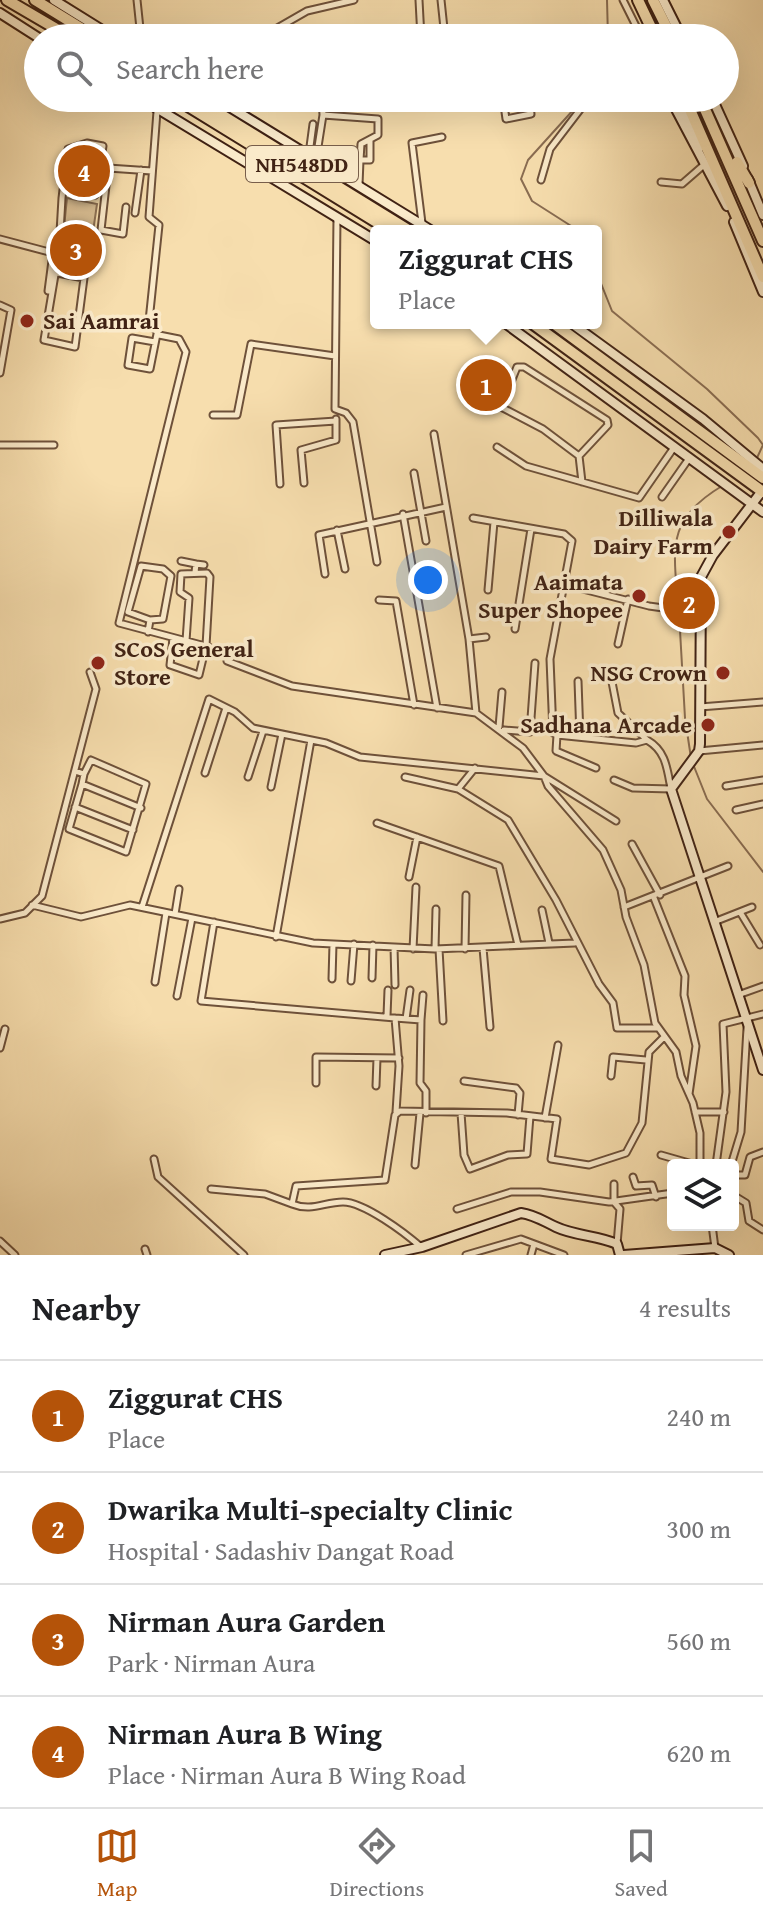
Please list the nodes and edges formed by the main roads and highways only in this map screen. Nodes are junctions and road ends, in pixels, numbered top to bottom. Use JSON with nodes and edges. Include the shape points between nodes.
{"nodes":[{"id":1,"x":6,"y":0,"type":"edge"},
{"id":2,"x":35,"y":0,"type":"edge"},
{"id":3,"x":638,"y":0,"type":"edge"},
{"id":4,"x":653,"y":0,"type":"edge"},
{"id":5,"x":0,"y":6,"type":"edge"},
{"id":6,"x":48,"y":24,"type":"edge"},
{"id":7,"x":74,"y":24,"type":"edge"},
{"id":8,"x":648,"y":24,"type":"edge"},
{"id":9,"x":665,"y":24,"type":"edge"},
{"id":10,"x":198,"y":112,"type":"edge"},
{"id":11,"x":217,"y":112,"type":"edge"},
{"id":12,"x":690,"y":112,"type":"edge"},
{"id":13,"x":706,"y":112,"type":"edge"},
{"id":14,"x":706,"y":112,"type":"edge"},
{"id":15,"x":322,"y":162,"type":"road end"},
{"id":16,"x":317,"y":173,"type":"junction"},
{"id":17,"x":749,"y":183,"type":"road end"},
{"id":18,"x":758,"y":216,"type":"edge"},
{"id":19,"x":381,"y":225,"type":"edge"},
{"id":20,"x":400,"y":225,"type":"edge"},
{"id":21,"x":763,"y":241,"type":"edge"},
{"id":22,"x":763,"y":277,"type":"edge"},
{"id":23,"x":540,"y":329,"type":"edge"},
{"id":24,"x":561,"y":329,"type":"edge"},
{"id":25,"x":759,"y":474,"type":"edge"},
{"id":26,"x":763,"y":492,"type":"edge"}],
"edges":[{"from":1,"to":5,"type":"highway"},
{"from":1,"to":6,"type":"highway"},
{"from":2,"to":7,"type":"highway"},
{"from":3,"to":8,"type":"highway"},
{"from":4,"to":9,"type":"highway"},
{"from":10,"to":19,"type":"highway","number":"NH548DD"},
{"from":11,"to":16,"type":"highway","number":"NH548DD"},
{"from":12,"to":22,"type":"highway"},
{"from":13,"to":17,"type":"highway"},
{"from":14,"to":18,"type":"highway"},
{"from":15,"to":16,"type":"highway"},
{"from":16,"to":20,"type":"highway","number":"NH548DD"},
{"from":18,"to":21,"type":"highway"},
{"from":23,"to":25,"type":"highway","via":[[727,465]]},
{"from":24,"to":25,"type":"highway"},
{"from":25,"to":26,"type":"highway"}]}
